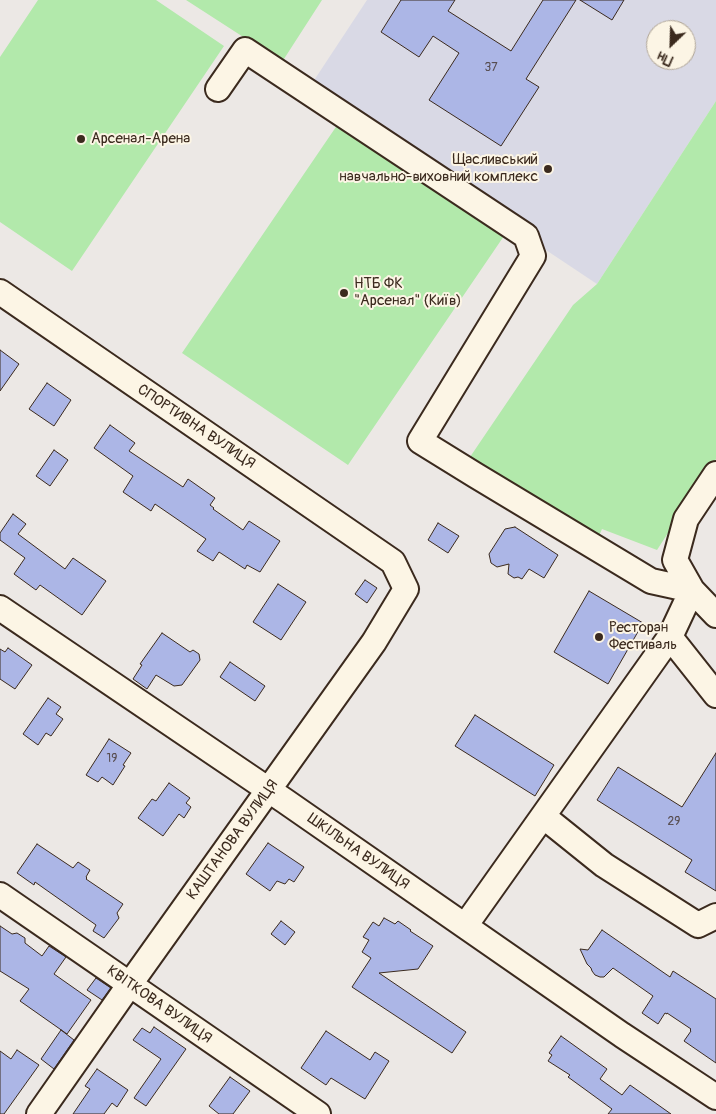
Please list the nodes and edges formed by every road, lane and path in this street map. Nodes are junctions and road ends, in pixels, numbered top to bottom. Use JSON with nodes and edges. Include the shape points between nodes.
{"nodes":[{"id":1,"x":218,"y":89,"type":"dead end"},
{"id":2,"x":0,"y":292,"type":"edge"},
{"id":3,"x":716,"y":474,"type":"edge"},
{"id":4,"x":393,"y":562,"type":"joint"},
{"id":5,"x":692,"y":590,"type":"junction"},
{"id":6,"x":0,"y":608,"type":"edge"},
{"id":7,"x":716,"y":615,"type":"edge"},
{"id":8,"x":670,"y":637,"type":"junction"},
{"id":9,"x":716,"y":695,"type":"edge"},
{"id":10,"x":269,"y":790,"type":"junction"},
{"id":11,"x":543,"y":816,"type":"junction"},
{"id":12,"x":0,"y":895,"type":"edge"},
{"id":13,"x":716,"y":916,"type":"edge"},
{"id":14,"x":465,"y":926,"type":"junction"},
{"id":15,"x":130,"y":984,"type":"junction"},
{"id":16,"x":716,"y":1097,"type":"edge"},
{"id":17,"x":39,"y":1114,"type":"edge"},
{"id":18,"x":318,"y":1114,"type":"edge"}],
"edges":[{"from":1,"to":5,"type":"street","via":[[245,50],[526,236],[533,256],[420,441],[651,581]]},
{"from":2,"to":4,"type":"street","name":"СПОРТИВНА ВУЛИЦЯ"},
{"from":3,"to":5,"type":"street","via":[[686,519],[676,560]]},
{"from":4,"to":10,"type":"street","name":"КАШТАНОВА ВУЛИЦЯ","via":[[406,589],[374,642]]},
{"from":5,"to":7,"type":"street"},
{"from":5,"to":8,"type":"street"},
{"from":6,"to":10,"type":"street","name":"ШКІЛЬНА ВУЛИЦЯ"},
{"from":8,"to":9,"type":"street"},
{"from":8,"to":11,"type":"street"},
{"from":10,"to":14,"type":"street","name":"ШКІЛЬНА ВУЛИЦЯ"},
{"from":10,"to":15,"type":"street","name":"КАШТАНОВА ВУЛИЦЯ"},
{"from":11,"to":13,"type":"street","via":[[604,865],[698,925]]},
{"from":11,"to":14,"type":"street"},
{"from":12,"to":15,"type":"street","name":"КВІТКОВА ВУЛИЦЯ"},
{"from":14,"to":16,"type":"street","name":"ШКІЛЬНА ВУЛИЦЯ"},
{"from":15,"to":17,"type":"street","name":"КАШТАНОВА ВУЛИЦЯ"},
{"from":15,"to":18,"type":"street","name":"КВІТКОВА ВУЛИЦЯ"}]}
